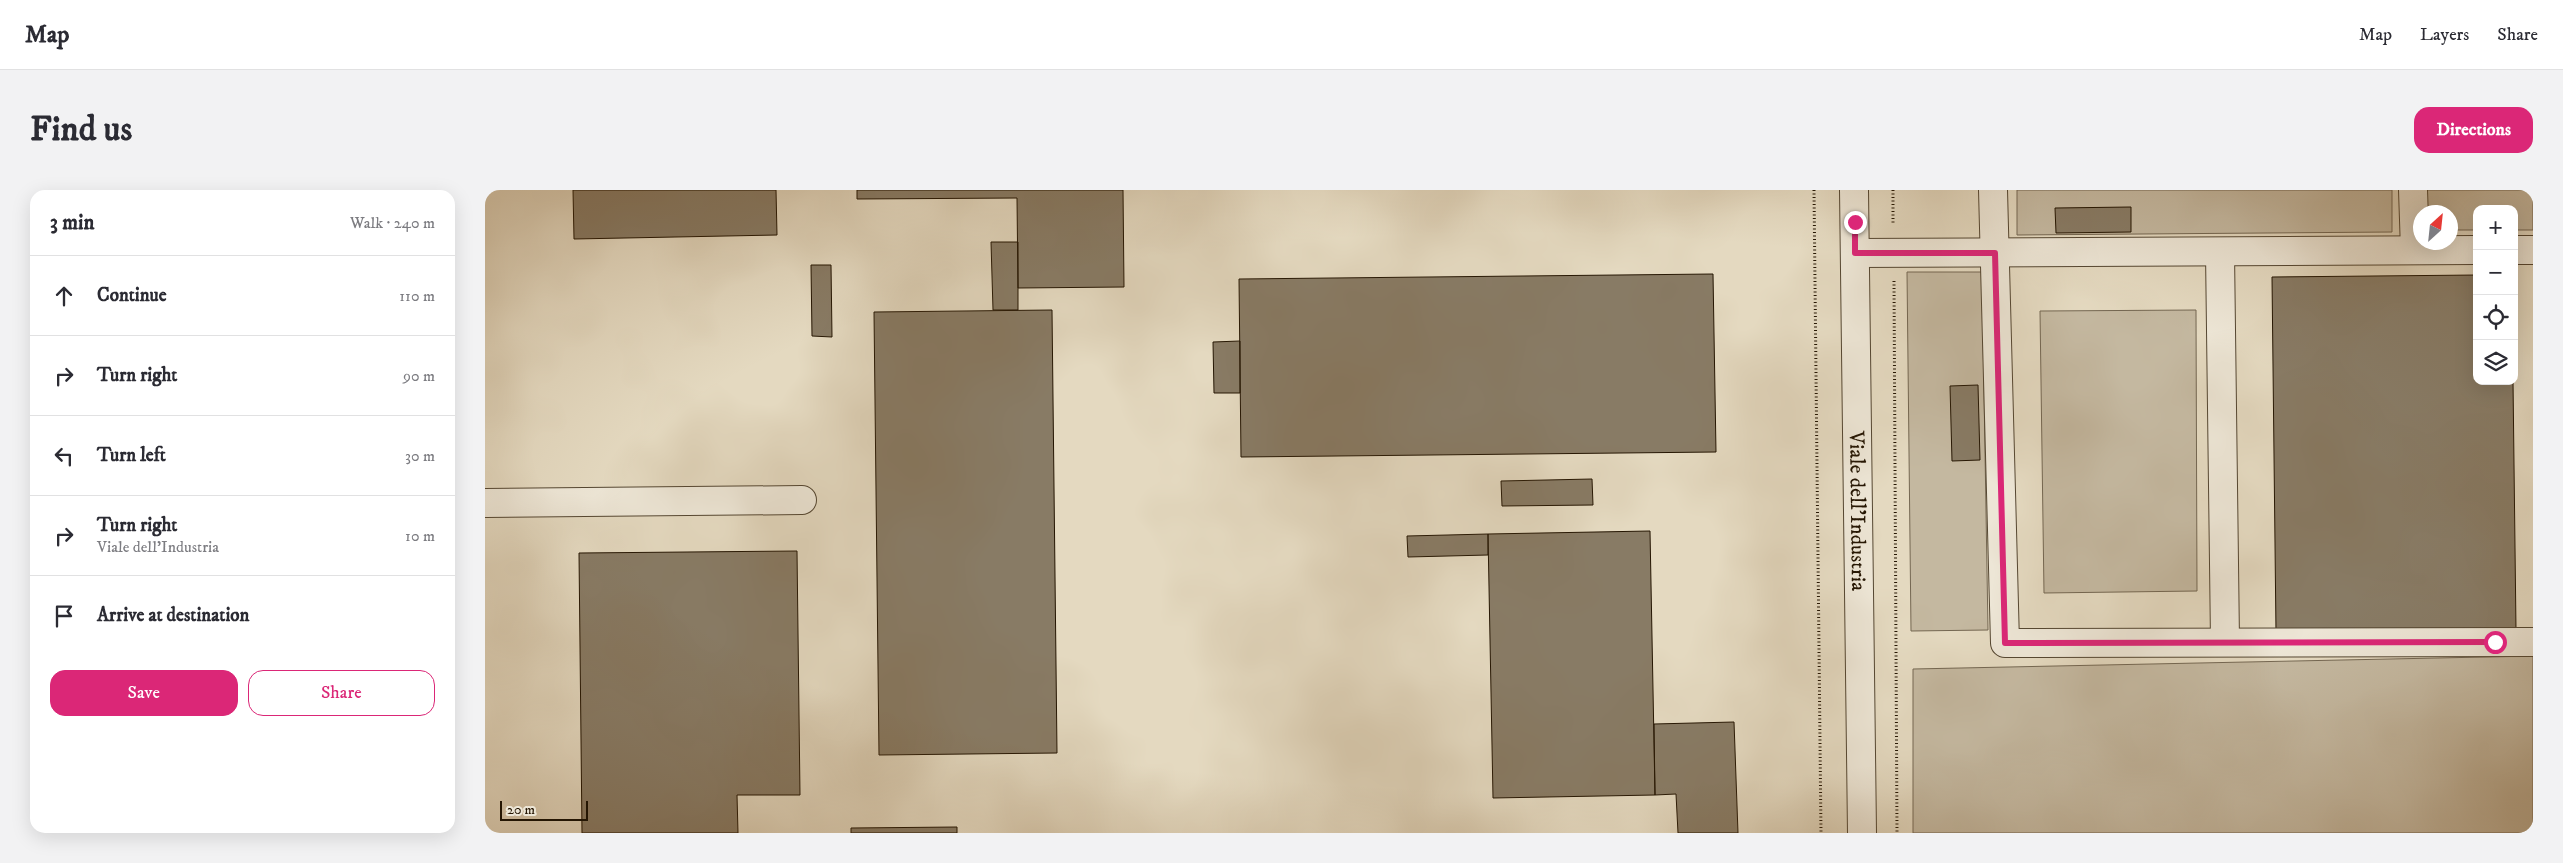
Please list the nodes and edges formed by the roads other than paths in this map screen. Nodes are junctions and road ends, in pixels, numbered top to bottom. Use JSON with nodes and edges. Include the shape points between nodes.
{"nodes":[{"id":1,"x":1854,"y":190,"type":"edge"},
{"id":2,"x":1993,"y":190,"type":"edge"},
{"id":3,"x":2413,"y":190,"type":"edge"},
{"id":4,"x":2414,"y":205,"type":"edge"},
{"id":5,"x":2415,"y":250,"type":"edge"},
{"id":6,"x":2458,"y":250,"type":"edge"},
{"id":7,"x":2473,"y":250,"type":"edge"},
{"id":8,"x":2518,"y":250,"type":"edge"},
{"id":9,"x":2533,"y":250,"type":"edge"},
{"id":10,"x":2220,"y":252,"type":"junction"},
{"id":11,"x":1855,"y":253,"type":"junction"},
{"id":12,"x":1995,"y":253,"type":"junction"},
{"id":13,"x":801,"y":500,"type":"dead end"},
{"id":14,"x":485,"y":503,"type":"edge"},
{"id":15,"x":2225,"y":641,"type":"junction"},
{"id":16,"x":2533,"y":642,"type":"edge"},
{"id":17,"x":1862,"y":833,"type":"edge"}],
"edges":[{"from":1,"to":11,"type":"street","name":"Viale dell'Industria"},
{"from":2,"to":12,"type":"street"},
{"from":3,"to":4,"type":"street"},
{"from":5,"to":10,"type":"street"},
{"from":6,"to":7,"type":"street"},
{"from":8,"to":9,"type":"street"},
{"from":10,"to":12,"type":"street"},
{"from":10,"to":15,"type":"street"},
{"from":11,"to":12,"type":"street"},
{"from":11,"to":17,"type":"street","name":"Viale dell'Industria"},
{"from":12,"to":15,"type":"street","via":[[2005,643]]},
{"from":13,"to":14,"type":"street"},
{"from":15,"to":16,"type":"street"}]}
